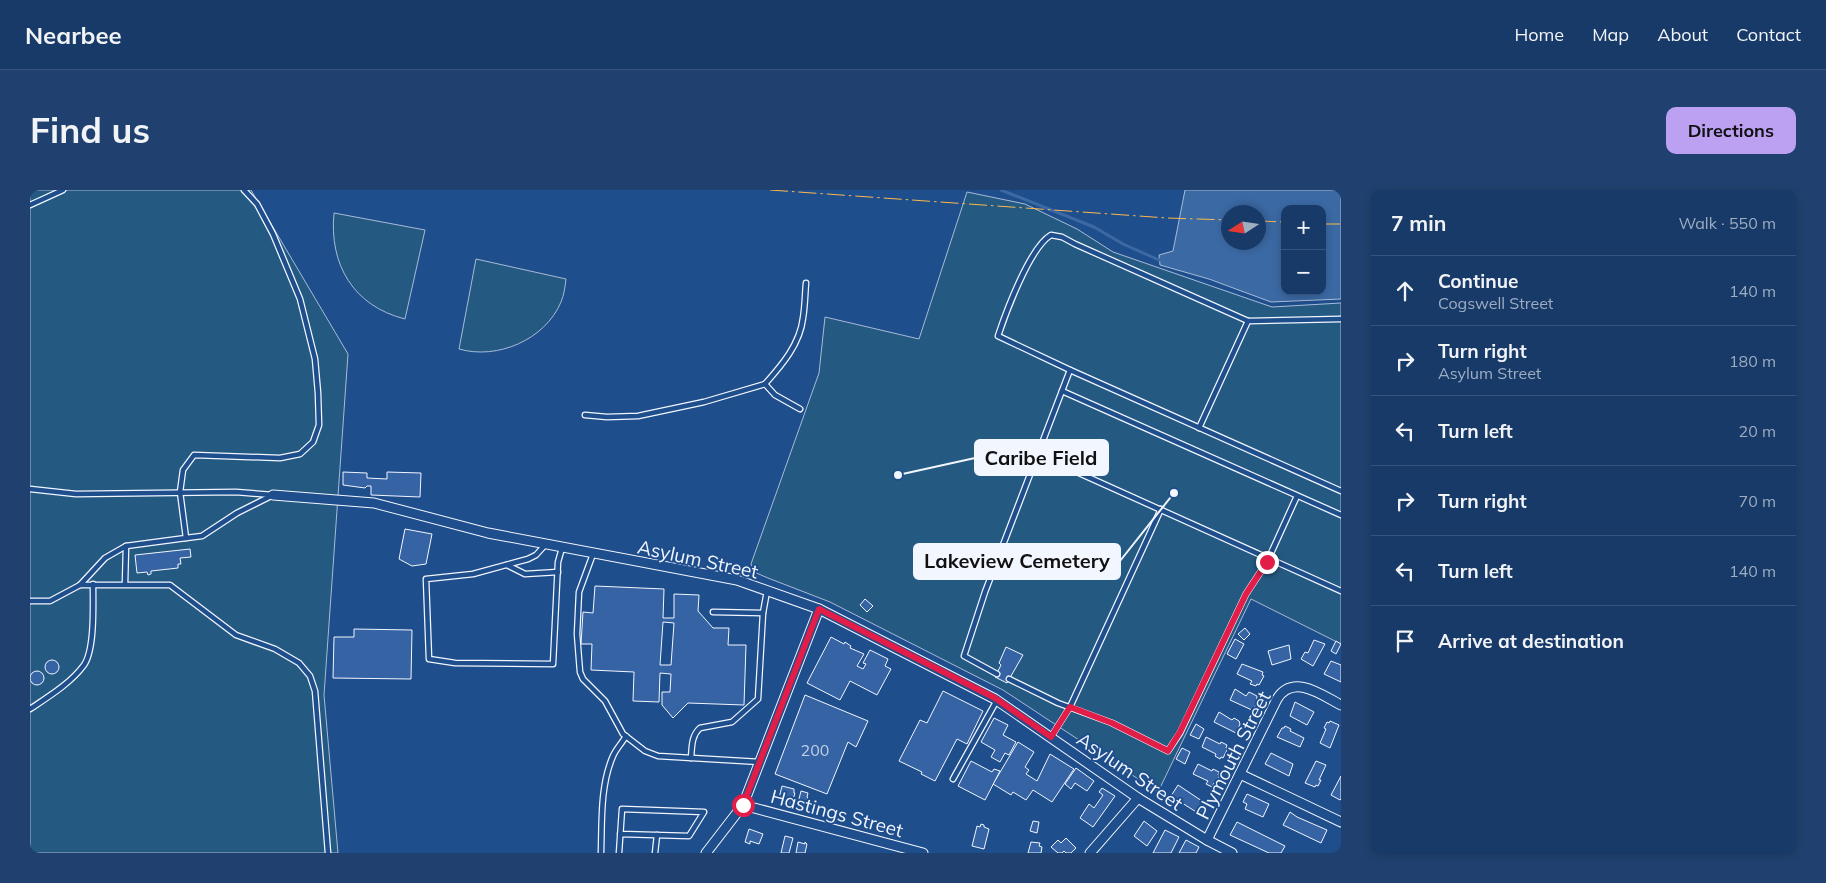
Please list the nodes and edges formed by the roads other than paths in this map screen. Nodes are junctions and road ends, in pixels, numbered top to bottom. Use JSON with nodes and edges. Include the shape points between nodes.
{"nodes":[{"id":1,"x":63,"y":190,"type":"edge"},
{"id":2,"x":244,"y":190,"type":"edge"},
{"id":3,"x":30,"y":205,"type":"edge"},
{"id":4,"x":806,"y":282,"type":"dead end"},
{"id":5,"x":1341,"y":319,"type":"edge"},
{"id":6,"x":1248,"y":321,"type":"junction"},
{"id":7,"x":1070,"y":370,"type":"junction"},
{"id":8,"x":765,"y":384,"type":"junction"},
{"id":9,"x":1062,"y":391,"type":"junction"},
{"id":10,"x":800,"y":408,"type":"dead end"},
{"id":11,"x":584,"y":415,"type":"dead end"},
{"id":12,"x":1199,"y":428,"type":"junction"},
{"id":13,"x":1038,"y":455,"type":"junction"},
{"id":14,"x":30,"y":489,"type":"edge"},
{"id":15,"x":1341,"y":491,"type":"edge"},
{"id":16,"x":180,"y":492,"type":"junction"},
{"id":17,"x":273,"y":495,"type":"junction"},
{"id":18,"x":1297,"y":496,"type":"junction"},
{"id":19,"x":1161,"y":509,"type":"junction"},
{"id":20,"x":1341,"y":515,"type":"edge"},
{"id":21,"x":186,"y":538,"type":"junction"},
{"id":22,"x":546,"y":544,"type":"junction"},
{"id":23,"x":126,"y":546,"type":"junction"},
{"id":24,"x":562,"y":548,"type":"junction"},
{"id":25,"x":593,"y":554,"type":"junction"},
{"id":26,"x":1269,"y":558,"type":"junction"},
{"id":27,"x":507,"y":565,"type":"junction"},
{"id":28,"x":558,"y":572,"type":"junction"},
{"id":29,"x":93,"y":584,"type":"junction"},
{"id":30,"x":125,"y":584,"type":"junction"},
{"id":31,"x":80,"y":585,"type":"junction"},
{"id":32,"x":768,"y":591,"type":"junction"},
{"id":33,"x":1341,"y":591,"type":"edge"},
{"id":34,"x":30,"y":601,"type":"edge"},
{"id":35,"x":819,"y":609,"type":"junction"},
{"id":36,"x":713,"y":612,"type":"dead end"},
{"id":37,"x":763,"y":613,"type":"junction"},
{"id":38,"x":997,"y":674,"type":"dead end"},
{"id":39,"x":1009,"y":679,"type":"dead end"},
{"id":40,"x":998,"y":700,"type":"junction"},
{"id":41,"x":1341,"y":705,"type":"edge"},
{"id":42,"x":1070,"y":707,"type":"junction"},
{"id":43,"x":30,"y":709,"type":"edge"},
{"id":44,"x":626,"y":736,"type":"junction"},
{"id":45,"x":1051,"y":737,"type":"junction"},
{"id":46,"x":691,"y":758,"type":"junction"},
{"id":47,"x":760,"y":762,"type":"junction"},
{"id":48,"x":1240,"y":774,"type":"junction"},
{"id":49,"x":953,"y":779,"type":"dead end"},
{"id":50,"x":1138,"y":798,"type":"junction"},
{"id":51,"x":743,"y":805,"type":"junction"},
{"id":52,"x":1341,"y":822,"type":"edge"},
{"id":53,"x":620,"y":834,"type":"junction"},
{"id":54,"x":657,"y":836,"type":"junction"},
{"id":55,"x":1207,"y":840,"type":"junction"},
{"id":56,"x":328,"y":853,"type":"edge"},
{"id":57,"x":601,"y":853,"type":"edge"},
{"id":58,"x":619,"y":853,"type":"edge"},
{"id":59,"x":654,"y":853,"type":"edge"},
{"id":60,"x":706,"y":853,"type":"edge"},
{"id":61,"x":923,"y":853,"type":"edge"},
{"id":62,"x":1090,"y":853,"type":"edge"},
{"id":63,"x":1232,"y":853,"type":"edge"}],
"edges":[{"from":1,"to":3,"type":"lane"},
{"from":2,"to":16,"type":"lane","via":[[257,204],[273,234],[300,299],[314,359],[319,425],[313,442],[300,454],[280,458],[194,456],[183,470]]},
{"from":4,"to":8,"type":"lane","via":[[803,319],[797,340],[783,364]]},
{"from":5,"to":6,"type":"lane"},
{"from":6,"to":7,"type":"lane","via":[[1062,237],[1051,235],[1039,244],[1007,308],[998,336]]},
{"from":6,"to":12,"type":"lane"},
{"from":7,"to":9,"type":"lane"},
{"from":7,"to":12,"type":"lane"},
{"from":8,"to":10,"type":"lane","via":[[775,396]]},
{"from":8,"to":11,"type":"lane","via":[[704,402],[638,416]]},
{"from":9,"to":13,"type":"lane"},
{"from":9,"to":18,"type":"lane"},
{"from":12,"to":15,"type":"lane"},
{"from":13,"to":19,"type":"lane"},
{"from":13,"to":38,"type":"lane","via":[[964,656]]},
{"from":14,"to":16,"type":"lane","via":[[76,494]]},
{"from":16,"to":17,"type":"lane"},
{"from":16,"to":21,"type":"lane"},
{"from":17,"to":21,"type":"lane","via":[[202,536]]},
{"from":17,"to":22,"type":"street","name":"Asylum Street","via":[[374,503],[488,533]]},
{"from":18,"to":20,"type":"lane"},
{"from":18,"to":26,"type":"lane"},
{"from":19,"to":26,"type":"lane"},
{"from":19,"to":42,"type":"lane"},
{"from":21,"to":23,"type":"lane"},
{"from":22,"to":24,"type":"street","name":"Asylum Street"},
{"from":22,"to":27,"type":"lane","via":[[536,555]]},
{"from":23,"to":30,"type":"lane"},
{"from":23,"to":31,"type":"lane","via":[[105,558]]},
{"from":24,"to":25,"type":"street","name":"Asylum Street"},
{"from":24,"to":28,"type":"lane"},
{"from":25,"to":32,"type":"street","name":"Asylum Street","via":[[737,580]]},
{"from":25,"to":44,"type":"lane","via":[[579,592],[577,634],[580,672],[605,701]]},
{"from":26,"to":33,"type":"lane"},
{"from":26,"to":42,"type":"lane","via":[[1246,594],[1168,751],[1112,723]]},
{"from":27,"to":28,"type":"lane","via":[[525,574]]},
{"from":27,"to":28,"type":"lane","via":[[473,574],[426,579],[429,659],[454,663],[553,664]]},
{"from":29,"to":30,"type":"lane"},
{"from":29,"to":31,"type":"lane"},
{"from":29,"to":43,"type":"lane","via":[[92,628],[85,664],[53,694]]},
{"from":30,"to":56,"type":"lane","via":[[170,585],[236,635],[275,648],[299,663],[310,676],[315,690]]},
{"from":31,"to":34,"type":"lane","via":[[50,601]]},
{"from":32,"to":35,"type":"street","name":"Asylum Street"},
{"from":32,"to":37,"type":"lane"},
{"from":35,"to":40,"type":"street","name":"Asylum Street"},
{"from":35,"to":47,"type":"street"},
{"from":36,"to":37,"type":"lane"},
{"from":37,"to":46,"type":"lane","via":[[758,699],[732,722],[700,728],[693,738]]},
{"from":39,"to":42,"type":"lane"},
{"from":40,"to":45,"type":"street","name":"Asylum Street"},
{"from":40,"to":49,"type":"lane"},
{"from":41,"to":48,"type":"street","name":"Plymouth Street","via":[[1304,687],[1290,688],[1281,693]]},
{"from":42,"to":45,"type":"lane"},
{"from":44,"to":46,"type":"lane","via":[[645,752]]},
{"from":44,"to":57,"type":"lane","via":[[613,755],[606,777],[602,798]]},
{"from":45,"to":50,"type":"street","name":"Asylum Street"},
{"from":46,"to":47,"type":"lane"},
{"from":47,"to":51,"type":"street"},
{"from":48,"to":52,"type":"street"},
{"from":48,"to":55,"type":"street","name":"Plymouth Street"},
{"from":50,"to":55,"type":"street","name":"Asylum Street"},
{"from":50,"to":62,"type":"street"},
{"from":51,"to":60,"type":"street"},
{"from":51,"to":61,"type":"street","name":"Hastings Street"},
{"from":53,"to":54,"type":"lane"},
{"from":53,"to":54,"type":"lane","via":[[622,809],[704,812],[689,836]]},
{"from":53,"to":58,"type":"lane"},
{"from":54,"to":59,"type":"lane"},
{"from":55,"to":63,"type":"street","name":"Asylum Street"}]}
